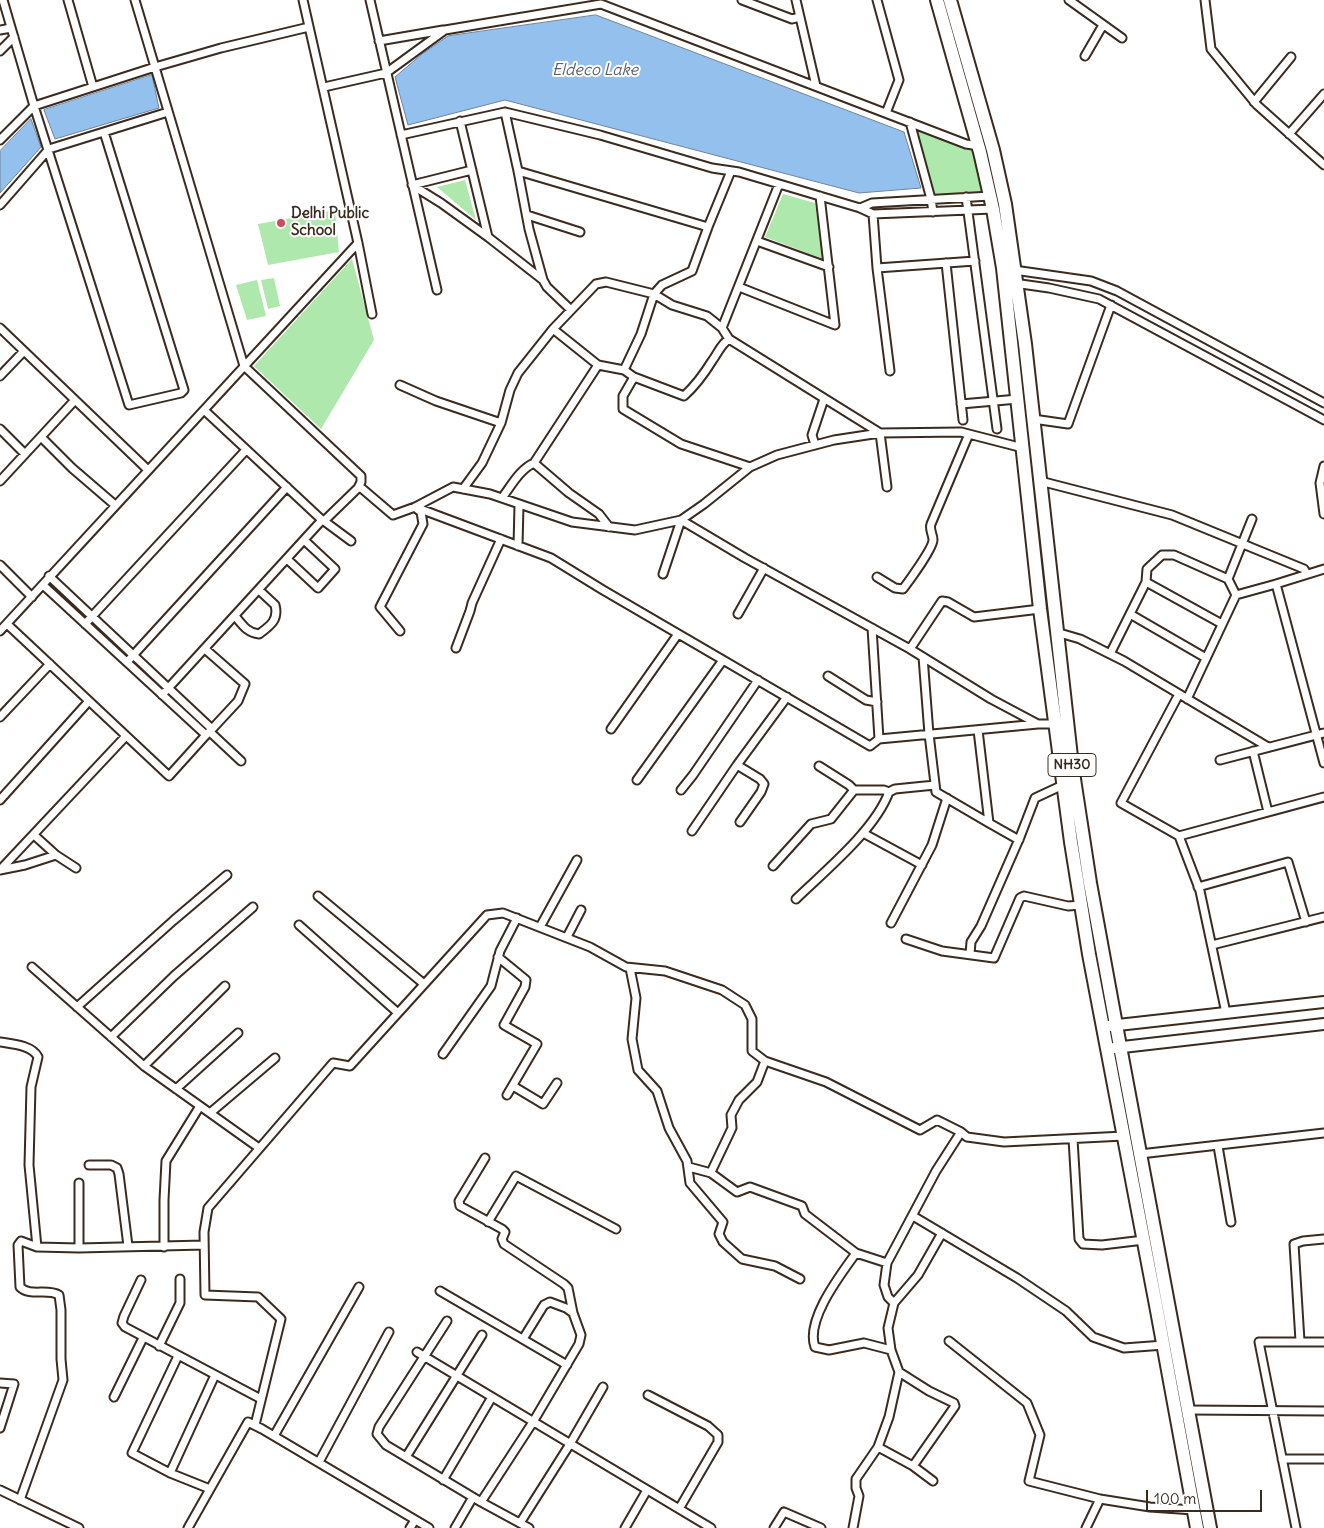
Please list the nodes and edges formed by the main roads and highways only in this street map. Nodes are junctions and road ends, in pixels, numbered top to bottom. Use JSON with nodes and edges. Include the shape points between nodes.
{"nodes":[{"id":1,"x":937,"y":0,"type":"edge"},
{"id":2,"x":950,"y":0,"type":"edge"},
{"id":3,"x":1010,"y":269,"type":"junction"},
{"id":4,"x":1011,"y":283,"type":"junction"},
{"id":5,"x":1109,"y":1026,"type":"junction"},
{"id":6,"x":1197,"y":1528,"type":"edge"},
{"id":7,"x":1210,"y":1528,"type":"edge"}],
"edges":[{"from":1,"to":3,"type":"highway","number":"NH30"},
{"from":2,"to":3,"type":"highway","number":"NH30","via":[[993,150],[1005,204]]},
{"from":3,"to":4,"type":"highway","number":"NH30"},
{"from":4,"to":5,"type":"highway","number":"NH30","via":[[1033,419],[1072,766]]},
{"from":4,"to":5,"type":"highway","number":"NH30","via":[[1023,448],[1063,785],[1081,905]]},
{"from":5,"to":6,"type":"highway","number":"NH30","via":[[1107,1049]]},
{"from":5,"to":7,"type":"highway","number":"NH30","via":[[1120,1047]]}]}
